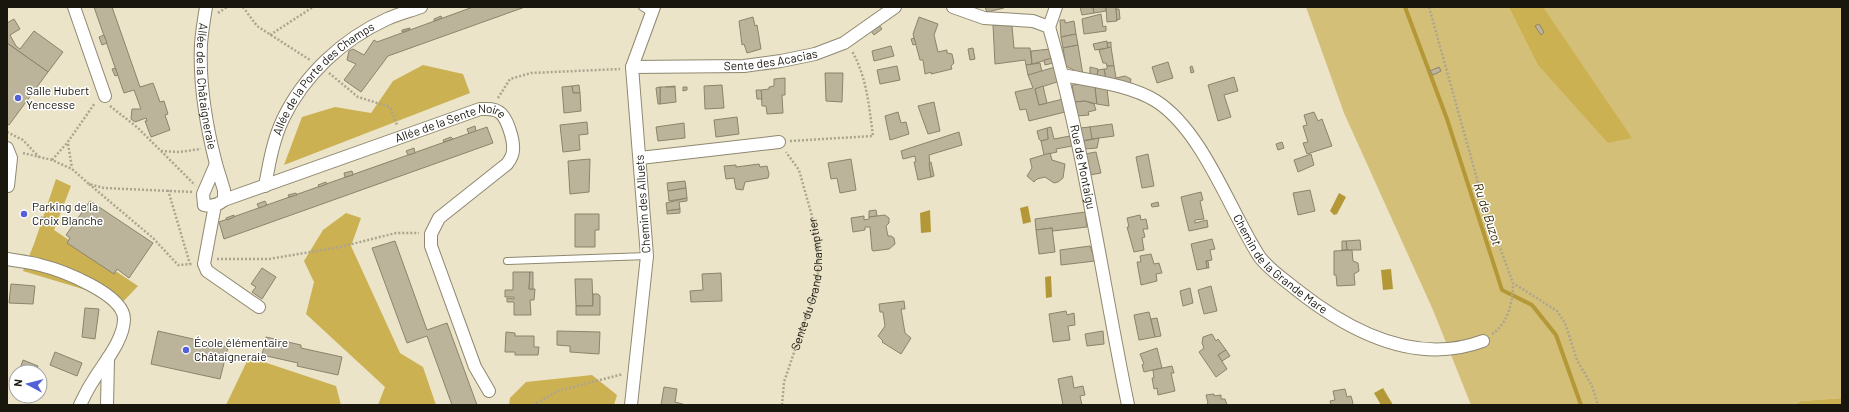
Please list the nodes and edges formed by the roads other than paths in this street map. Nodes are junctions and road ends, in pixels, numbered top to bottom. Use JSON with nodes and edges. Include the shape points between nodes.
{"nodes":[{"id":1,"x":74,"y":7,"type":"edge"},
{"id":2,"x":206,"y":7,"type":"edge"},
{"id":3,"x":421,"y":7,"type":"edge"},
{"id":4,"x":895,"y":7,"type":"edge"},
{"id":5,"x":953,"y":7,"type":"edge"},
{"id":6,"x":1056,"y":7,"type":"edge"},
{"id":7,"x":649,"y":9,"type":"edge"},
{"id":8,"x":1049,"y":27,"type":"junction"},
{"id":9,"x":632,"y":67,"type":"junction"},
{"id":10,"x":1063,"y":76,"type":"junction"},
{"id":11,"x":105,"y":96,"type":"road end"},
{"id":12,"x":779,"y":142,"type":"road end"},
{"id":13,"x":8,"y":149,"type":"edge"},
{"id":14,"x":640,"y":158,"type":"junction"},
{"id":15,"x":216,"y":164,"type":"junction"},
{"id":16,"x":8,"y":186,"type":"edge"},
{"id":17,"x":265,"y":186,"type":"junction"},
{"id":18,"x":220,"y":202,"type":"junction"},
{"id":19,"x":646,"y":256,"type":"junction"},
{"id":20,"x":7,"y":259,"type":"edge"},
{"id":21,"x":507,"y":261,"type":"dead end"},
{"id":22,"x":259,"y":307,"type":"dead end"},
{"id":23,"x":1483,"y":341,"type":"road end"},
{"id":24,"x":108,"y":358,"type":"junction"},
{"id":25,"x":489,"y":392,"type":"dead end"},
{"id":26,"x":80,"y":405,"type":"edge"},
{"id":27,"x":107,"y":405,"type":"edge"},
{"id":28,"x":631,"y":405,"type":"edge"},
{"id":29,"x":1128,"y":405,"type":"edge"}],
"edges":[{"from":1,"to":11,"type":"street"},
{"from":2,"to":15,"type":"street","name":"Allée de la Châtaigneraie","via":[[201,44],[203,94],[206,124]]},
{"from":3,"to":17,"type":"street","name":"Allée de la Porte des Champs","via":[[387,19],[359,34],[320,66],[283,119]]},
{"from":4,"to":9,"type":"street","name":"Sente des Acacias","via":[[844,43],[815,54],[744,66]]},
{"from":5,"to":8,"type":"street","via":[[984,18],[1033,21]]},
{"from":6,"to":8,"type":"street"},
{"from":7,"to":9,"type":"street","name":"Chemin des Alluets"},
{"from":8,"to":10,"type":"street","name":"Rue de Montaigu"},
{"from":9,"to":14,"type":"street","name":"Chemin des Alluets"},
{"from":10,"to":23,"type":"street","name":"Chemin de la Grande Mare","via":[[1130,90],[1156,101],[1179,121],[1222,187],[1260,257],[1280,277],[1316,305],[1372,338],[1412,348],[1442,351],[1465,348]]},
{"from":10,"to":29,"type":"street","name":"Rue de Montaigu","via":[[1093,215],[1110,319]]},
{"from":12,"to":14,"type":"street"},
{"from":13,"to":16,"type":"street","via":[[11,158]]},
{"from":14,"to":19,"type":"street","name":"Chemin des Alluets"},
{"from":15,"to":18,"type":"street","name":"Allée de la Châtaigneraie","via":[[224,190]]},
{"from":15,"to":18,"type":"street","via":[[203,194],[204,205]]},
{"from":17,"to":18,"type":"street","name":"Allée de la Sente Noire"},
{"from":17,"to":25,"type":"street","name":"Allée de la Sente Noire","via":[[480,109],[491,108],[500,112],[504,117],[513,149],[511,158],[507,164],[439,218],[431,234],[431,246],[475,367]]},
{"from":18,"to":22,"type":"street","name":"Allée de la Châtaigneraie","via":[[204,264],[207,271]]},
{"from":19,"to":21,"type":"lane"},
{"from":19,"to":28,"type":"street","name":"Chemin des Alluets"},
{"from":20,"to":24,"type":"street","via":[[40,265],[70,275],[117,303],[124,318],[115,348]]},
{"from":24,"to":26,"type":"street"},
{"from":24,"to":27,"type":"street"}]}
